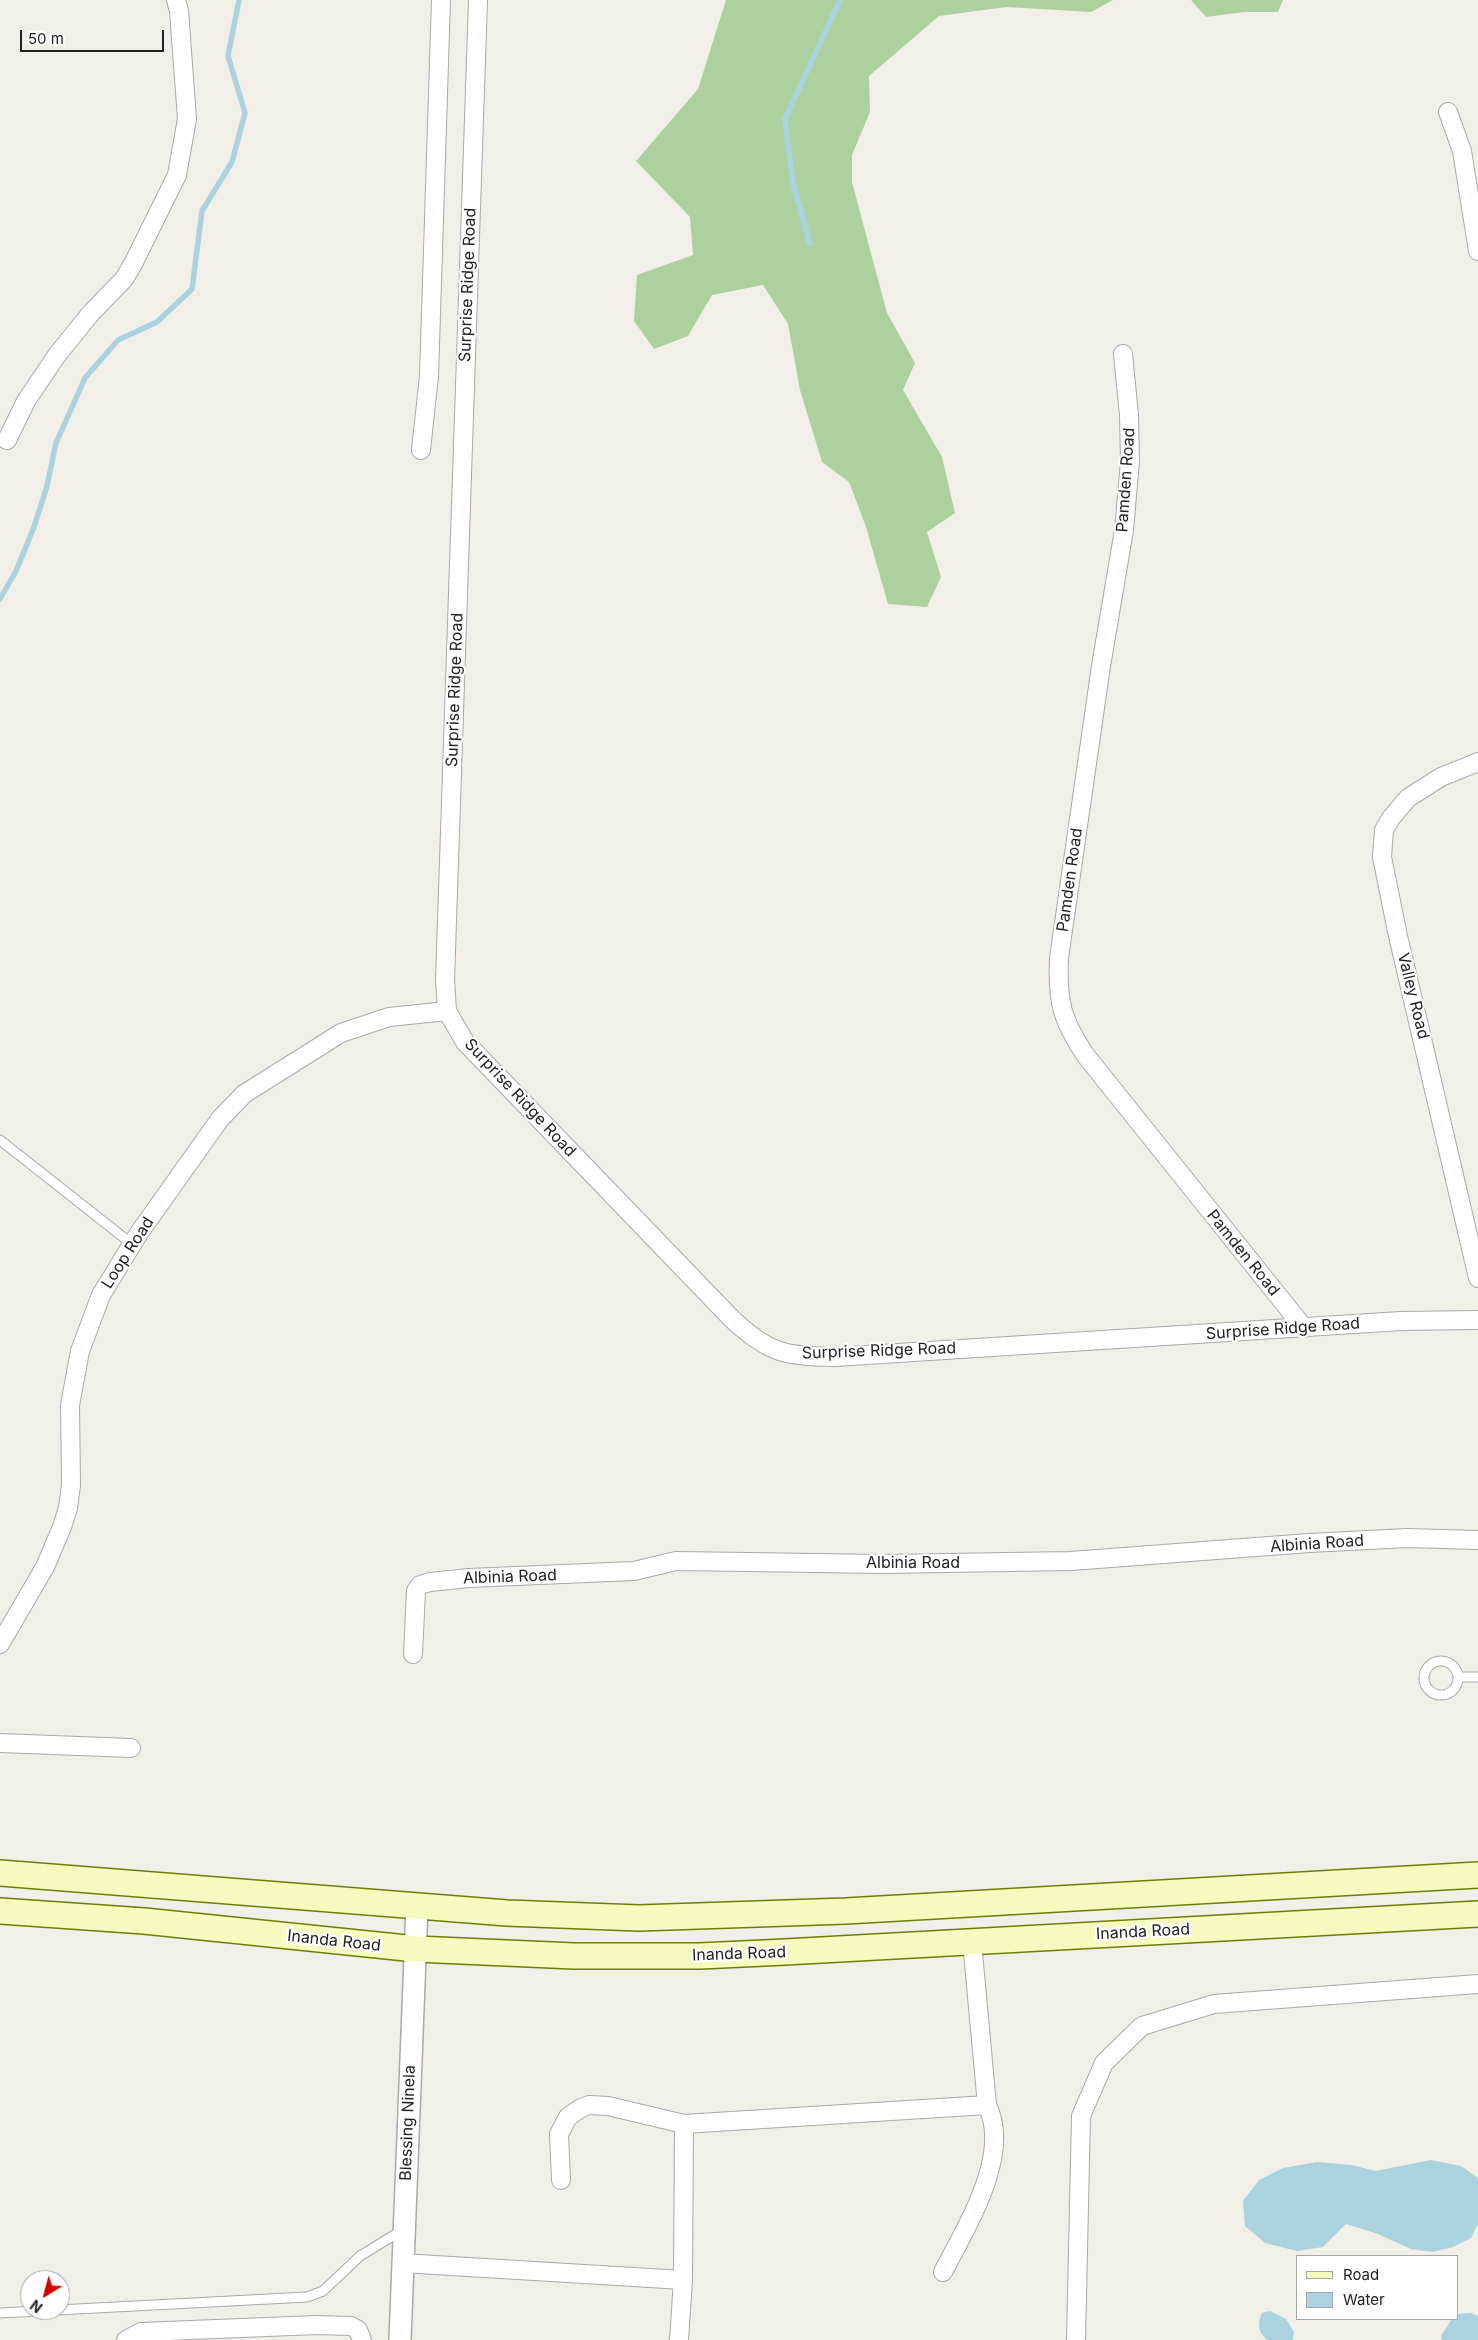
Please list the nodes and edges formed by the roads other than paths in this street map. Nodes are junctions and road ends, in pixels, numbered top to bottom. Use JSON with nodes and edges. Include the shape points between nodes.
{"nodes":[{"id":1,"x":176,"y":0,"type":"edge"},
{"id":2,"x":441,"y":0,"type":"edge"},
{"id":3,"x":478,"y":0,"type":"edge"},
{"id":4,"x":1448,"y":112,"type":"dead end"},
{"id":5,"x":1478,"y":250,"type":"edge"},
{"id":6,"x":1123,"y":354,"type":"dead end"},
{"id":7,"x":8,"y":440,"type":"dead end"},
{"id":8,"x":421,"y":450,"type":"dead end"},
{"id":9,"x":1478,"y":762,"type":"edge"},
{"id":10,"x":447,"y":1011,"type":"junction"},
{"id":11,"x":0,"y":1140,"type":"edge"},
{"id":12,"x":132,"y":1244,"type":"junction"},
{"id":13,"x":1478,"y":1278,"type":"edge"},
{"id":14,"x":1478,"y":1320,"type":"edge"},
{"id":15,"x":1304,"y":1328,"type":"junction"},
{"id":16,"x":1478,"y":1540,"type":"edge"},
{"id":17,"x":0,"y":1644,"type":"edge"},
{"id":18,"x":413,"y":1654,"type":"dead end"},
{"id":19,"x":1458,"y":1677,"type":"dead end"},
{"id":20,"x":1478,"y":1677,"type":"edge"},
{"id":21,"x":0,"y":1743,"type":"edge"},
{"id":22,"x":131,"y":1748,"type":"dead end"},
{"id":23,"x":0,"y":1873,"type":"edge"},
{"id":24,"x":1478,"y":1875,"type":"edge"},
{"id":25,"x":66,"y":1878,"type":"junction"},
{"id":26,"x":417,"y":1907,"type":"junction"},
{"id":27,"x":0,"y":1911,"type":"edge"},
{"id":28,"x":1478,"y":1914,"type":"edge"},
{"id":29,"x":638,"y":1918,"type":"junction"},
{"id":30,"x":144,"y":1921,"type":"junction"},
{"id":31,"x":972,"y":1942,"type":"junction"},
{"id":32,"x":416,"y":1949,"type":"junction"},
{"id":33,"x":654,"y":1956,"type":"junction"},
{"id":34,"x":1478,"y":1984,"type":"edge"},
{"id":35,"x":987,"y":2105,"type":"junction"},
{"id":36,"x":684,"y":2124,"type":"junction"},
{"id":37,"x":561,"y":2180,"type":"dead end"},
{"id":38,"x":404,"y":2229,"type":"junction"},
{"id":39,"x":402,"y":2262,"type":"junction"},
{"id":40,"x":943,"y":2272,"type":"dead end"},
{"id":41,"x":683,"y":2280,"type":"junction"},
{"id":42,"x":0,"y":2313,"type":"edge"},
{"id":43,"x":126,"y":2340,"type":"edge"},
{"id":44,"x":362,"y":2340,"type":"edge"},
{"id":45,"x":400,"y":2340,"type":"edge"},
{"id":46,"x":679,"y":2340,"type":"edge"},
{"id":47,"x":1076,"y":2340,"type":"edge"}],
"edges":[{"from":1,"to":7,"type":"street","via":[[187,119],[177,175],[124,279],[57,355],[26,401]]},
{"from":2,"to":8,"type":"street","via":[[429,376]]},
{"from":3,"to":10,"type":"street","name":"Surprise Ridge Road","via":[[445,971]]},
{"from":4,"to":5,"type":"street","via":[[1462,151]]},
{"from":6,"to":15,"type":"street","name":"Pamden Road","via":[[1130,461],[1124,530],[1060,952],[1059,997],[1063,1016],[1086,1056]]},
{"from":9,"to":13,"type":"street","name":"Valley Road","via":[[1441,777],[1408,798],[1384,830],[1382,857]]},
{"from":10,"to":12,"type":"street","name":"Loop Road","via":[[389,1017],[341,1033],[244,1094],[220,1119]]},
{"from":10,"to":15,"type":"street","name":"Surprise Ridge Road","via":[[465,1042],[486,1066],[712,1299],[757,1342],[780,1352],[835,1357]]},
{"from":11,"to":12,"type":"lane"},
{"from":12,"to":17,"type":"street","name":"Loop Road","via":[[101,1295],[74,1374],[70,1405],[71,1485],[62,1527],[45,1567]]},
{"from":14,"to":15,"type":"street","name":"Surprise Ridge Road","via":[[1401,1321]]},
{"from":16,"to":18,"type":"street","name":"Albinia Road","via":[[1407,1538],[1309,1543],[1071,1561],[884,1564],[676,1561],[634,1571],[430,1582],[420,1585],[416,1591]]},
{"from":19,"to":20,"type":"lane"},
{"from":21,"to":22,"type":"street"},
{"from":23,"to":25,"type":"main road"},
{"from":24,"to":29,"type":"main road","via":[[846,1911]]},
{"from":25,"to":26,"type":"main road"},
{"from":25,"to":30,"type":"main road","via":[[66,1893],[70,1901],[121,1909]]},
{"from":26,"to":29,"type":"main road"},
{"from":26,"to":32,"type":"street","name":"Blessing Ninela"},
{"from":27,"to":30,"type":"main road","name":"Inanda Road"},
{"from":28,"to":31,"type":"main road","name":"Inanda Road"},
{"from":29,"to":33,"type":"main road","via":[[642,1938]]},
{"from":30,"to":32,"type":"main road","name":"Inanda Road"},
{"from":31,"to":33,"type":"main road","name":"Inanda Road"},
{"from":31,"to":35,"type":"street"},
{"from":32,"to":33,"type":"main road","name":"Inanda Road"},
{"from":32,"to":38,"type":"street","name":"Blessing Ninela"},
{"from":34,"to":47,"type":"street","via":[[1214,2004],[1142,2026],[1104,2063],[1081,2116]]},
{"from":35,"to":36,"type":"street"},
{"from":35,"to":40,"type":"street","via":[[995,2141],[987,2173],[979,2200]]},
{"from":36,"to":37,"type":"street","via":[[608,2106],[581,2108],[568,2117],[559,2134]]},
{"from":36,"to":41,"type":"street"},
{"from":38,"to":39,"type":"street","name":"Blessing Ninela"},
{"from":38,"to":42,"type":"lane","via":[[360,2256],[323,2292],[307,2296]]},
{"from":39,"to":41,"type":"street"},
{"from":39,"to":45,"type":"street","name":"Blessing Ninela"},
{"from":41,"to":46,"type":"street"},
{"from":43,"to":44,"type":"street","via":[[141,2332],[317,2325],[351,2326],[358,2330]]}]}
